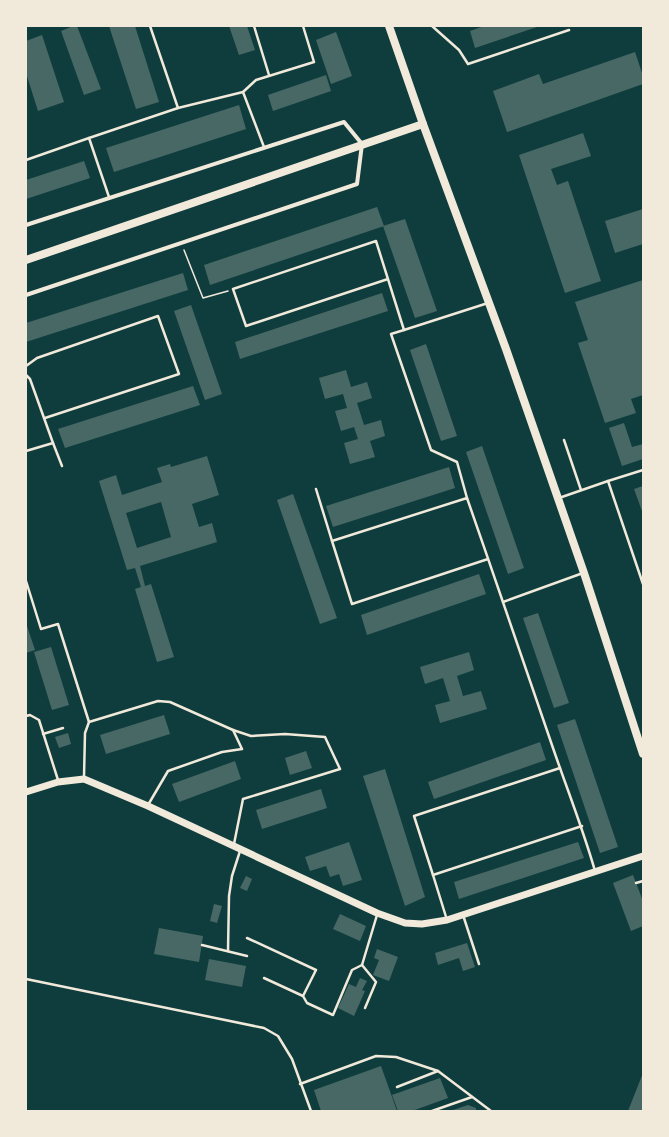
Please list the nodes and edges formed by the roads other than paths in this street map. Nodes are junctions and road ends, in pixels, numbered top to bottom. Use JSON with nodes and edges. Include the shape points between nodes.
{"nodes":[{"id":1,"x":150,"y":26,"type":"edge"},
{"id":2,"x":254,"y":26,"type":"edge"},
{"id":3,"x":302,"y":26,"type":"edge"},
{"id":4,"x":389,"y":26,"type":"edge"},
{"id":5,"x":432,"y":26,"type":"edge"},
{"id":6,"x":569,"y":30,"type":"dead end"},
{"id":7,"x":269,"y":75,"type":"junction"},
{"id":8,"x":243,"y":92,"type":"junction"},
{"id":9,"x":178,"y":108,"type":"junction"},
{"id":10,"x":423,"y":124,"type":"junction"},
{"id":11,"x":89,"y":138,"type":"junction"},
{"id":12,"x":362,"y":144,"type":"junction"},
{"id":13,"x":264,"y":147,"type":"junction"},
{"id":14,"x":26,"y":160,"type":"edge"},
{"id":15,"x":109,"y":197,"type":"junction"},
{"id":16,"x":26,"y":225,"type":"edge"},
{"id":17,"x":26,"y":260,"type":"edge"},
{"id":18,"x":388,"y":279,"type":"junction"},
{"id":19,"x":26,"y":295,"type":"edge"},
{"id":20,"x":489,"y":303,"type":"junction"},
{"id":21,"x":404,"y":330,"type":"junction"},
{"id":22,"x":26,"y":366,"type":"edge"},
{"id":23,"x":26,"y":374,"type":"edge"},
{"id":24,"x":45,"y":418,"type":"junction"},
{"id":25,"x":564,"y":440,"type":"dead end"},
{"id":26,"x":53,"y":443,"type":"junction"},
{"id":27,"x":26,"y":451,"type":"edge"},
{"id":28,"x":62,"y":466,"type":"dead end"},
{"id":29,"x":643,"y":470,"type":"edge"},
{"id":30,"x":608,"y":481,"type":"junction"},
{"id":31,"x":316,"y":489,"type":"dead end"},
{"id":32,"x":581,"y":490,"type":"junction"},
{"id":33,"x":467,"y":498,"type":"junction"},
{"id":34,"x":558,"y":498,"type":"junction"},
{"id":35,"x":332,"y":541,"type":"junction"},
{"id":36,"x":488,"y":559,"type":"junction"},
{"id":37,"x":584,"y":573,"type":"junction"},
{"id":38,"x":26,"y":581,"type":"edge"},
{"id":39,"x":643,"y":584,"type":"edge"},
{"id":40,"x":503,"y":602,"type":"junction"},
{"id":41,"x":26,"y":716,"type":"edge"},
{"id":42,"x":89,"y":722,"type":"junction"},
{"id":43,"x":63,"y":728,"type":"dead end"},
{"id":44,"x":233,"y":730,"type":"junction"},
{"id":45,"x":43,"y":734,"type":"junction"},
{"id":46,"x":643,"y":752,"type":"edge"},
{"id":47,"x":560,"y":768,"type":"junction"},
{"id":48,"x":84,"y":779,"type":"junction"},
{"id":49,"x":58,"y":782,"type":"junction"},
{"id":50,"x":26,"y":792,"type":"edge"},
{"id":51,"x":148,"y":806,"type":"junction"},
{"id":52,"x":582,"y":826,"type":"junction"},
{"id":53,"x":233,"y":847,"type":"junction"},
{"id":54,"x":240,"y":850,"type":"junction"},
{"id":55,"x":643,"y":856,"type":"edge"},
{"id":56,"x":595,"y":871,"type":"junction"},
{"id":57,"x":434,"y":875,"type":"junction"},
{"id":58,"x":643,"y":881,"type":"edge"},
{"id":59,"x":636,"y":883,"type":"dead end"},
{"id":60,"x":377,"y":912,"type":"junction"},
{"id":61,"x":463,"y":915,"type":"junction"},
{"id":62,"x":447,"y":920,"type":"junction"},
{"id":63,"x":247,"y":938,"type":"dead end"},
{"id":64,"x":202,"y":945,"type":"dead end"},
{"id":65,"x":228,"y":951,"type":"junction"},
{"id":66,"x":248,"y":956,"type":"dead end"},
{"id":67,"x":479,"y":964,"type":"dead end"},
{"id":68,"x":362,"y":965,"type":"junction"},
{"id":69,"x":26,"y":978,"type":"edge"},
{"id":70,"x":264,"y":978,"type":"dead end"},
{"id":71,"x":303,"y":996,"type":"junction"},
{"id":72,"x":365,"y":1008,"type":"dead end"},
{"id":73,"x":438,"y":1071,"type":"junction"},
{"id":74,"x":300,"y":1084,"type":"junction"},
{"id":75,"x":397,"y":1087,"type":"dead end"},
{"id":76,"x":472,"y":1097,"type":"junction"},
{"id":77,"x":310,"y":1111,"type":"edge"},
{"id":78,"x":432,"y":1111,"type":"edge"},
{"id":79,"x":491,"y":1111,"type":"edge"}],
"edges":[{"from":1,"to":9,"type":"lane"},
{"from":2,"to":7,"type":"lane"},
{"from":3,"to":7,"type":"lane","via":[[314,62]]},
{"from":4,"to":10,"type":"main road"},
{"from":5,"to":6,"type":"lane","via":[[459,50],[468,64]]},
{"from":7,"to":8,"type":"lane","via":[[256,80]]},
{"from":8,"to":9,"type":"lane"},
{"from":8,"to":13,"type":"lane"},
{"from":9,"to":11,"type":"lane"},
{"from":10,"to":12,"type":"main road"},
{"from":10,"to":20,"type":"main road"},
{"from":11,"to":14,"type":"lane"},
{"from":11,"to":15,"type":"lane"},
{"from":12,"to":13,"type":"street","via":[[344,122]]},
{"from":12,"to":17,"type":"main road"},
{"from":12,"to":19,"type":"street","via":[[356,184]]},
{"from":13,"to":15,"type":"street"},
{"from":15,"to":16,"type":"street"},
{"from":18,"to":18,"type":"lane","via":[[376,241],[233,289],[246,326]]},
{"from":18,"to":21,"type":"lane"},
{"from":20,"to":21,"type":"lane"},
{"from":20,"to":34,"type":"main road"},
{"from":21,"to":33,"type":"lane","via":[[392,334],[431,450],[457,462]]},
{"from":22,"to":24,"type":"lane","via":[[37,358],[158,316],[179,374]]},
{"from":23,"to":24,"type":"lane"},
{"from":24,"to":26,"type":"lane"},
{"from":25,"to":32,"type":"lane"},
{"from":26,"to":27,"type":"lane"},
{"from":26,"to":28,"type":"lane"},
{"from":29,"to":30,"type":"lane"},
{"from":30,"to":32,"type":"lane"},
{"from":30,"to":39,"type":"lane"},
{"from":31,"to":35,"type":"lane"},
{"from":32,"to":34,"type":"lane"},
{"from":33,"to":35,"type":"lane"},
{"from":33,"to":36,"type":"lane"},
{"from":34,"to":37,"type":"main road"},
{"from":35,"to":36,"type":"lane","via":[[352,604]]},
{"from":36,"to":40,"type":"lane"},
{"from":37,"to":40,"type":"lane"},
{"from":37,"to":46,"type":"main road"},
{"from":38,"to":42,"type":"lane","via":[[41,629],[58,624]]},
{"from":40,"to":47,"type":"lane"},
{"from":41,"to":45,"type":"lane","via":[[30,715],[39,720]]},
{"from":42,"to":44,"type":"lane","via":[[158,701],[170,702]]},
{"from":42,"to":48,"type":"lane","via":[[85,733]]},
{"from":43,"to":45,"type":"lane"},
{"from":44,"to":51,"type":"lane","via":[[242,749],[222,752],[168,771]]},
{"from":44,"to":53,"type":"lane","via":[[251,736],[285,734],[325,737],[340,769],[243,799]]},
{"from":45,"to":49,"type":"lane"},
{"from":47,"to":52,"type":"lane"},
{"from":47,"to":57,"type":"lane","via":[[414,816]]},
{"from":48,"to":49,"type":"street"},
{"from":48,"to":51,"type":"street"},
{"from":49,"to":50,"type":"street"},
{"from":51,"to":53,"type":"street"},
{"from":52,"to":56,"type":"lane"},
{"from":52,"to":57,"type":"lane"},
{"from":53,"to":54,"type":"street"},
{"from":54,"to":60,"type":"street"},
{"from":54,"to":65,"type":"lane","via":[[229,896]]},
{"from":55,"to":56,"type":"street"},
{"from":56,"to":61,"type":"street"},
{"from":57,"to":62,"type":"lane"},
{"from":58,"to":59,"type":"lane"},
{"from":60,"to":62,"type":"street","via":[[406,923],[422,924]]},
{"from":60,"to":68,"type":"lane"},
{"from":61,"to":62,"type":"street"},
{"from":61,"to":67,"type":"lane"},
{"from":63,"to":71,"type":"lane","via":[[316,970]]},
{"from":64,"to":65,"type":"lane"},
{"from":65,"to":66,"type":"lane"},
{"from":68,"to":71,"type":"lane","via":[[352,970],[333,1015],[307,1003]]},
{"from":68,"to":72,"type":"lane","via":[[376,982]]},
{"from":69,"to":74,"type":"lane","via":[[264,1028],[278,1036],[292,1059]]},
{"from":70,"to":71,"type":"lane"},
{"from":73,"to":74,"type":"lane","via":[[396,1057],[376,1056]]},
{"from":73,"to":75,"type":"lane"},
{"from":73,"to":76,"type":"lane"},
{"from":74,"to":77,"type":"lane"},
{"from":76,"to":78,"type":"lane"},
{"from":76,"to":79,"type":"lane"}]}
